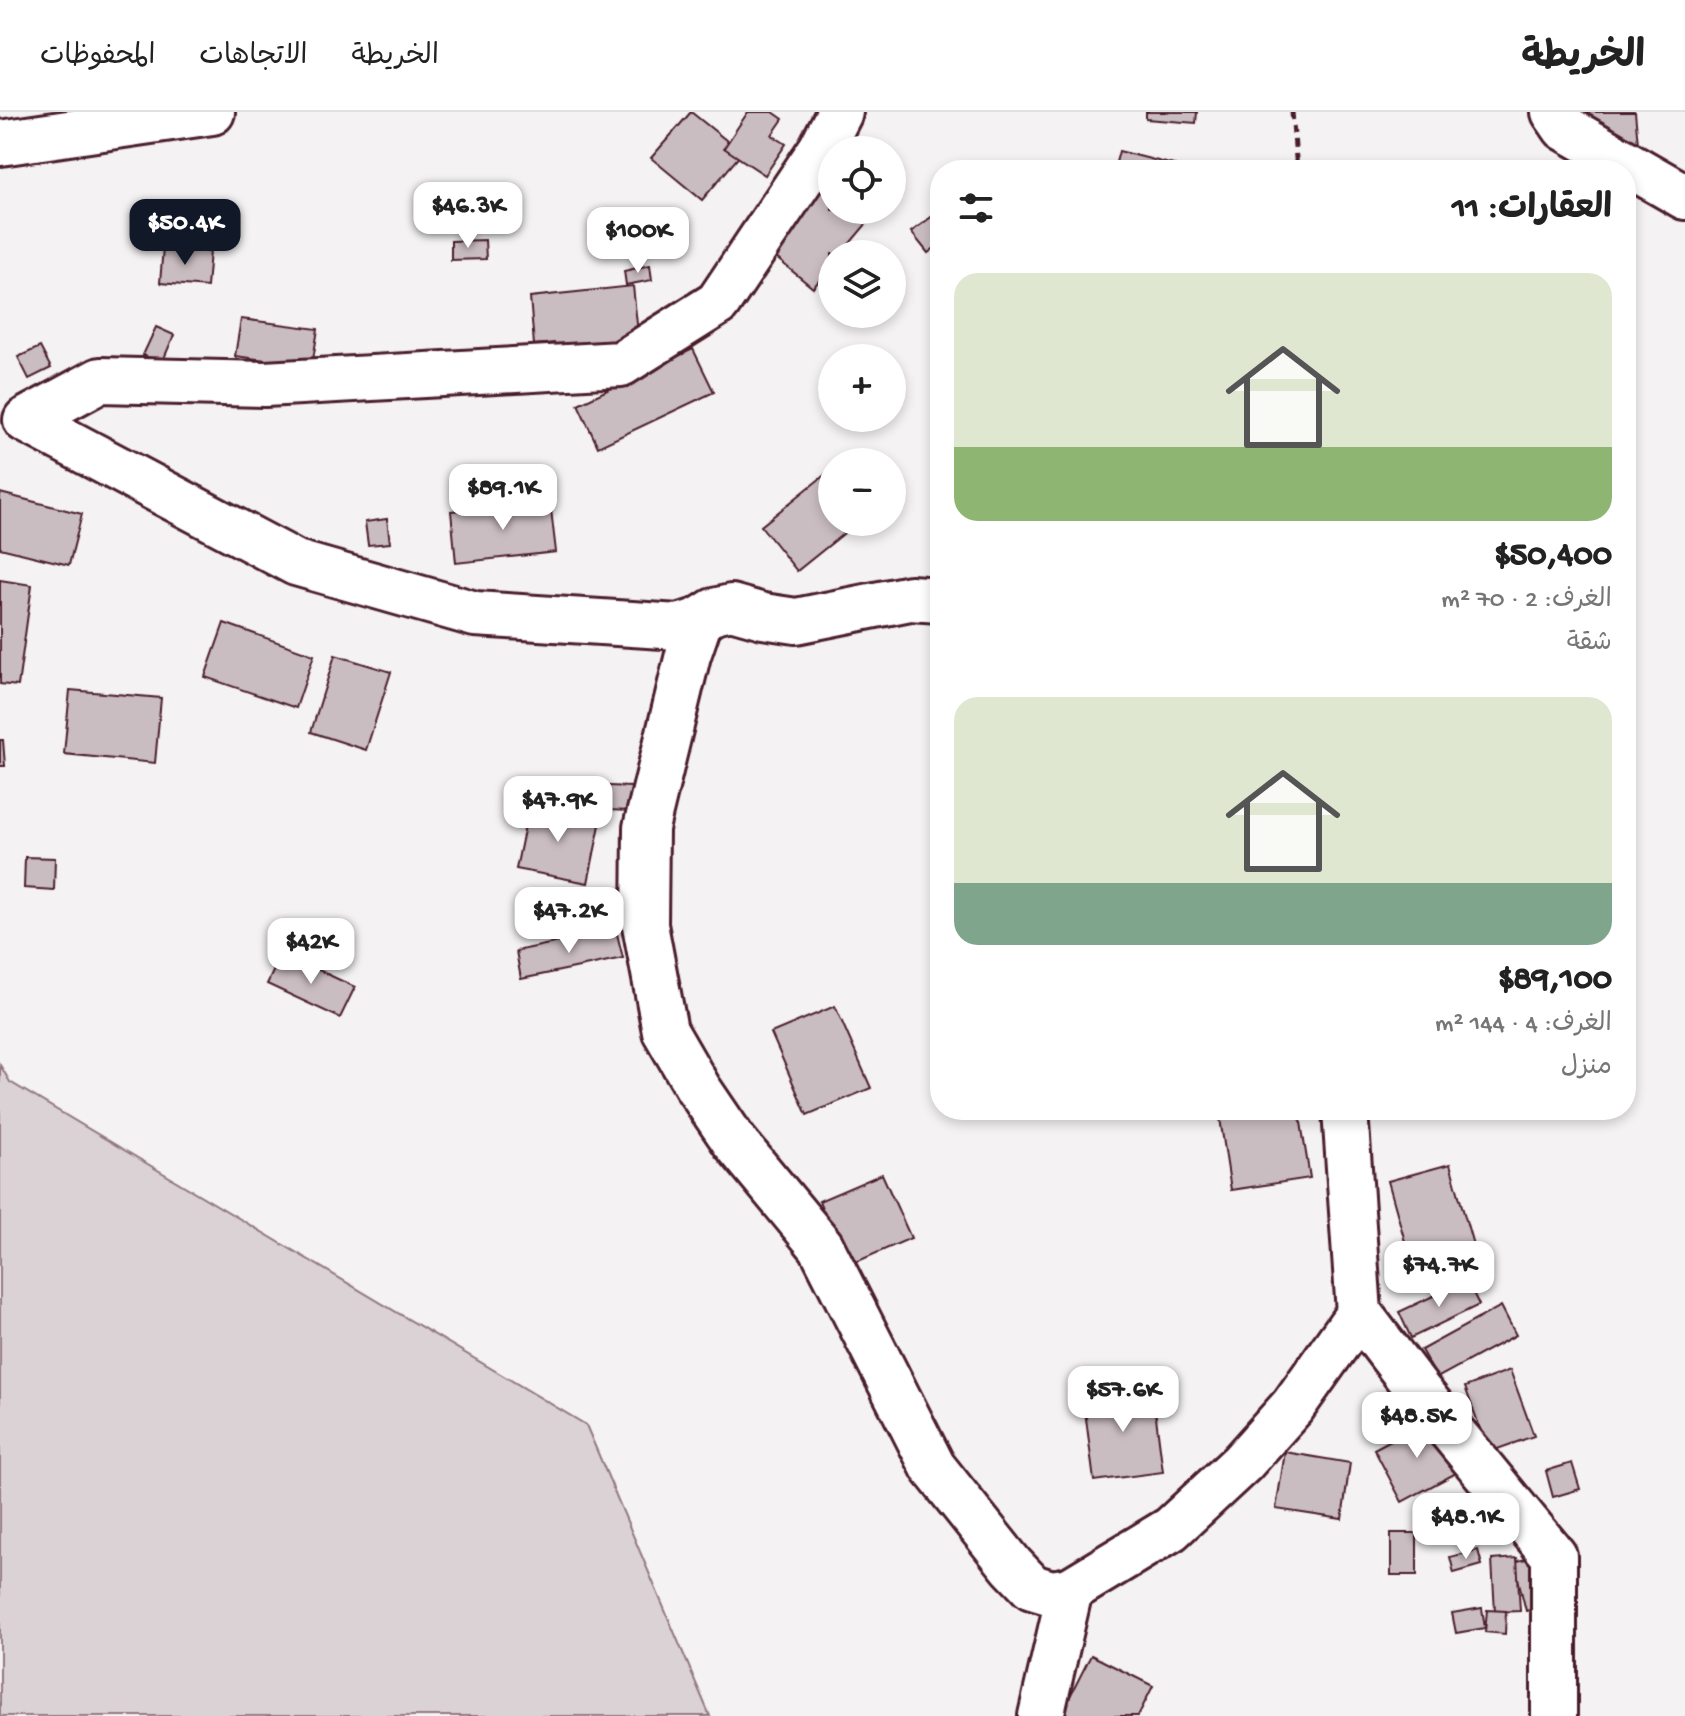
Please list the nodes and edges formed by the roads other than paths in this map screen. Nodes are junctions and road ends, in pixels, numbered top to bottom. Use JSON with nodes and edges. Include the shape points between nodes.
{"nodes":[{"id":1,"x":212,"y":112,"type":"edge"},
{"id":2,"x":840,"y":112,"type":"edge"},
{"id":3,"x":1554,"y":112,"type":"edge"},
{"id":4,"x":0,"y":143,"type":"edge"},
{"id":5,"x":1621,"y":160,"type":"edge"},
{"id":6,"x":1636,"y":169,"type":"edge"},
{"id":7,"x":1685,"y":197,"type":"edge"},
{"id":8,"x":13,"y":413,"type":"edge"},
{"id":9,"x":930,"y":599,"type":"edge"},
{"id":10,"x":700,"y":620,"type":"junction"},
{"id":11,"x":1346,"y":1120,"type":"edge"},
{"id":12,"x":1359,"y":1313,"type":"junction"},
{"id":13,"x":1070,"y":1590,"type":"junction"},
{"id":14,"x":1041,"y":1716,"type":"edge"},
{"id":15,"x":1554,"y":1716,"type":"edge"}],
"edges":[{"from":1,"to":4,"type":"street"},
{"from":2,"to":8,"type":"street","via":[[718,303],[621,364],[265,384],[100,380]]},
{"from":3,"to":5,"type":"street","via":[[1565,128]]},
{"from":6,"to":7,"type":"street"},
{"from":8,"to":10,"type":"street","via":[[296,563],[475,614],[656,627]]},
{"from":9,"to":10,"type":"street","via":[[910,598],[796,621],[731,607]]},
{"from":10,"to":13,"type":"street","via":[[646,828],[645,925],[665,1031],[734,1141],[821,1246],[933,1467],[1032,1587],[1052,1593]]},
{"from":11,"to":12,"type":"street"},
{"from":12,"to":13,"type":"street","via":[[1293,1406],[1242,1463],[1171,1529]]},
{"from":12,"to":15,"type":"street","via":[[1554,1556]]},
{"from":13,"to":14,"type":"street"}]}
